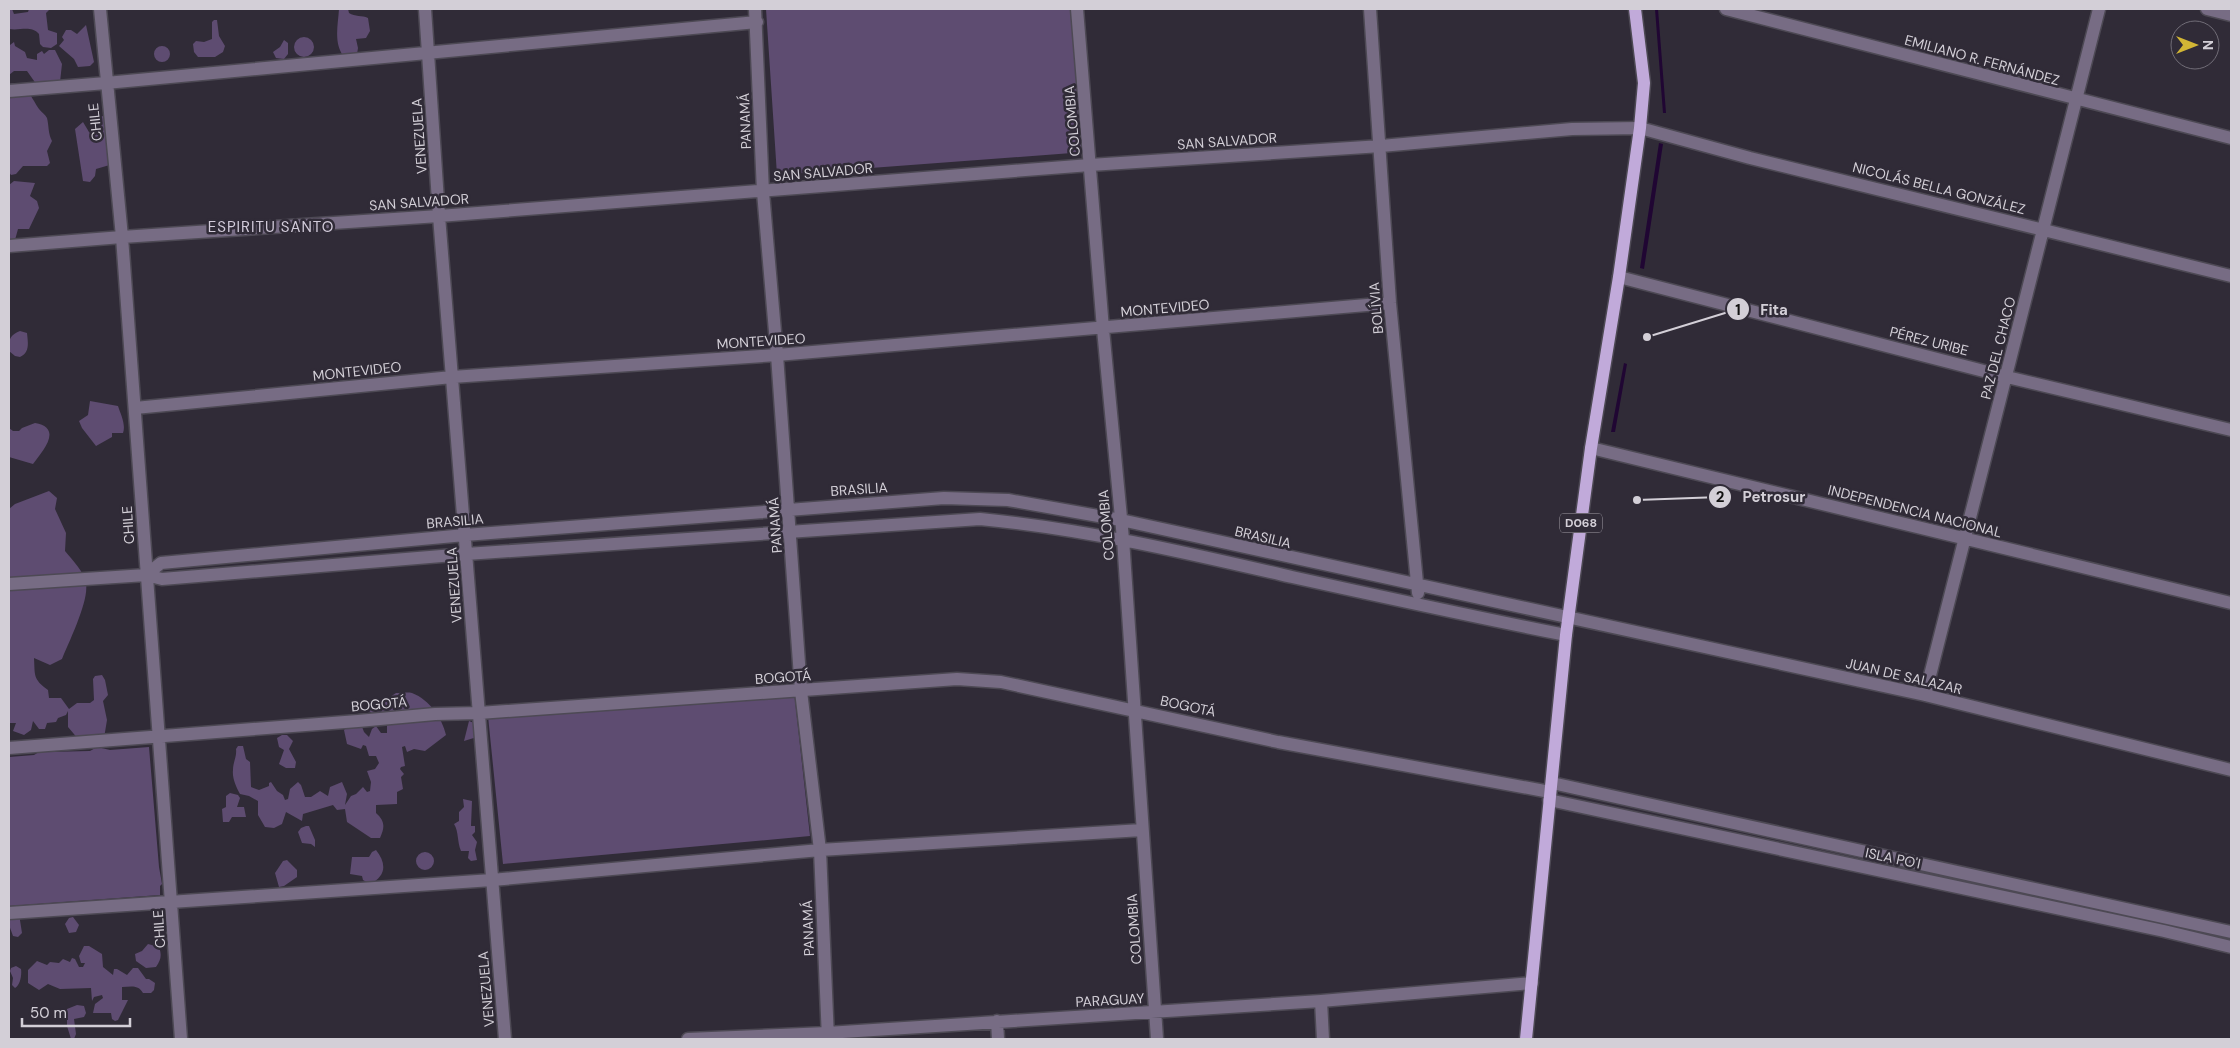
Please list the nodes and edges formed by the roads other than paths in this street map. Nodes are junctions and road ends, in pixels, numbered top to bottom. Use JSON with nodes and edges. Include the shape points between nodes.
{"nodes":[{"id":1,"x":100,"y":9,"type":"edge"},
{"id":2,"x":425,"y":9,"type":"edge"},
{"id":3,"x":755,"y":9,"type":"edge"},
{"id":4,"x":1077,"y":9,"type":"edge"},
{"id":5,"x":1370,"y":9,"type":"edge"},
{"id":6,"x":1635,"y":9,"type":"edge"},
{"id":7,"x":1726,"y":9,"type":"edge"},
{"id":8,"x":2099,"y":9,"type":"edge"},
{"id":9,"x":2207,"y":9,"type":"edge"},
{"id":10,"x":2231,"y":15,"type":"edge"},
{"id":11,"x":757,"y":22,"type":"junction"},
{"id":12,"x":429,"y":52,"type":"junction"},
{"id":13,"x":106,"y":84,"type":"junction"},
{"id":14,"x":9,"y":91,"type":"edge"},
{"id":15,"x":2075,"y":100,"type":"junction"},
{"id":16,"x":1640,"y":128,"type":"junction"},
{"id":17,"x":2231,"y":138,"type":"edge"},
{"id":18,"x":1381,"y":146,"type":"junction"},
{"id":19,"x":1090,"y":165,"type":"junction"},
{"id":20,"x":763,"y":192,"type":"junction"},
{"id":21,"x":439,"y":216,"type":"junction"},
{"id":22,"x":2044,"y":229,"type":"junction"},
{"id":23,"x":122,"y":236,"type":"junction"},
{"id":24,"x":9,"y":246,"type":"edge"},
{"id":25,"x":2231,"y":276,"type":"edge"},
{"id":26,"x":1619,"y":277,"type":"junction"},
{"id":27,"x":1390,"y":303,"type":"junction"},
{"id":28,"x":1103,"y":328,"type":"junction"},
{"id":29,"x":777,"y":355,"type":"junction"},
{"id":30,"x":452,"y":377,"type":"junction"},
{"id":31,"x":2007,"y":377,"type":"junction"},
{"id":32,"x":135,"y":408,"type":"junction"},
{"id":33,"x":2231,"y":430,"type":"edge"},
{"id":34,"x":1591,"y":448,"type":"junction"},
{"id":35,"x":789,"y":508,"type":"junction"},
{"id":36,"x":1121,"y":520,"type":"junction"},
{"id":37,"x":620,"y":523,"type":"junction"},
{"id":38,"x":791,"y":531,"type":"junction"},
{"id":39,"x":465,"y":535,"type":"junction"},
{"id":40,"x":1964,"y":538,"type":"junction"},
{"id":41,"x":1123,"y":539,"type":"junction"},
{"id":42,"x":622,"y":543,"type":"junction"},
{"id":43,"x":1249,"y":549,"type":"junction"},
{"id":44,"x":302,"y":550,"type":"junction"},
{"id":45,"x":466,"y":554,"type":"junction"},
{"id":46,"x":215,"y":558,"type":"junction"},
{"id":47,"x":1245,"y":566,"type":"junction"},
{"id":48,"x":304,"y":567,"type":"junction"},
{"id":49,"x":216,"y":574,"type":"junction"},
{"id":50,"x":146,"y":575,"type":"junction"},
{"id":51,"x":9,"y":584,"type":"edge"},
{"id":52,"x":1418,"y":586,"type":"junction"},
{"id":53,"x":2231,"y":603,"type":"edge"},
{"id":54,"x":1418,"y":605,"type":"junction"},
{"id":55,"x":1569,"y":616,"type":"junction"},
{"id":56,"x":1566,"y":635,"type":"junction"},
{"id":57,"x":801,"y":691,"type":"junction"},
{"id":58,"x":1925,"y":695,"type":"junction"},
{"id":59,"x":1134,"y":710,"type":"junction"},
{"id":60,"x":479,"y":713,"type":"junction"},
{"id":61,"x":158,"y":737,"type":"junction"},
{"id":62,"x":9,"y":748,"type":"edge"},
{"id":63,"x":2231,"y":770,"type":"edge"},
{"id":64,"x":1550,"y":792,"type":"junction"},
{"id":65,"x":1142,"y":830,"type":"junction"},
{"id":66,"x":820,"y":850,"type":"junction"},
{"id":67,"x":492,"y":880,"type":"junction"},
{"id":68,"x":172,"y":902,"type":"junction"},
{"id":69,"x":9,"y":913,"type":"edge"},
{"id":70,"x":2231,"y":932,"type":"edge"},
{"id":71,"x":2231,"y":947,"type":"edge"},
{"id":72,"x":1532,"y":983,"type":"junction"},
{"id":73,"x":1321,"y":1001,"type":"junction"},
{"id":74,"x":1156,"y":1012,"type":"junction"},
{"id":75,"x":998,"y":1021,"type":"junction"},
{"id":76,"x":827,"y":1036,"type":"edge"},
{"id":77,"x":181,"y":1039,"type":"edge"},
{"id":78,"x":505,"y":1039,"type":"edge"},
{"id":79,"x":688,"y":1039,"type":"edge"},
{"id":80,"x":998,"y":1039,"type":"edge"},
{"id":81,"x":1157,"y":1039,"type":"edge"},
{"id":82,"x":1323,"y":1039,"type":"edge"},
{"id":83,"x":1526,"y":1039,"type":"edge"}],
"edges":[{"from":1,"to":13,"type":"street","name":"CHILE"},
{"from":2,"to":12,"type":"street","name":"VENEZUELA"},
{"from":3,"to":11,"type":"street","name":"PANAMÁ"},
{"from":4,"to":19,"type":"street","name":"COLOMBIA"},
{"from":5,"to":18,"type":"street","name":"BOLÍVIA"},
{"from":6,"to":16,"type":"main road","number":"D068","via":[[1644,83]]},
{"from":7,"to":15,"type":"street","name":"EMILIANO R. FERNÁNDEZ"},
{"from":8,"to":15,"type":"street","name":"PAZ DEL CHACO"},
{"from":9,"to":10,"type":"street"},
{"from":11,"to":12,"type":"street"},
{"from":11,"to":20,"type":"street","name":"PANAMÁ"},
{"from":12,"to":13,"type":"street"},
{"from":12,"to":21,"type":"street","name":"VENEZUELA"},
{"from":13,"to":14,"type":"street"},
{"from":13,"to":23,"type":"street","name":"CHILE"},
{"from":15,"to":17,"type":"street","name":"EMILIANO R. FERNÁNDEZ"},
{"from":15,"to":22,"type":"street","name":"PAZ DEL CHACO"},
{"from":16,"to":18,"type":"street","name":"SAN SALVADOR","via":[[1572,129]]},
{"from":16,"to":22,"type":"street","name":"NICOLÁS BELLA GONZÁLEZ"},
{"from":16,"to":26,"type":"main road","number":"D068"},
{"from":18,"to":19,"type":"street","name":"SAN SALVADOR"},
{"from":18,"to":27,"type":"street","name":"BOLÍVIA"},
{"from":19,"to":20,"type":"street","name":"SAN SALVADOR"},
{"from":19,"to":28,"type":"street","name":"COLOMBIA"},
{"from":20,"to":21,"type":"street","name":"SAN SALVADOR"},
{"from":20,"to":29,"type":"street","name":"PANAMÁ"},
{"from":21,"to":23,"type":"street","name":"SAN SALVADOR"},
{"from":21,"to":30,"type":"street","name":"VENEZUELA"},
{"from":22,"to":25,"type":"street","name":"NICOLÁS BELLA GONZÁLEZ"},
{"from":22,"to":31,"type":"street","name":"PAZ DEL CHACO"},
{"from":23,"to":24,"type":"street","name":"SAN SALVADOR"},
{"from":23,"to":32,"type":"street","name":"CHILE"},
{"from":26,"to":31,"type":"street","name":"PÉREZ URIBE"},
{"from":26,"to":34,"type":"main road","number":"D068"},
{"from":27,"to":28,"type":"street","name":"MONTEVIDEO"},
{"from":27,"to":52,"type":"street","name":"BOLÍVIA"},
{"from":28,"to":29,"type":"street","name":"MONTEVIDEO"},
{"from":28,"to":36,"type":"street","name":"COLOMBIA"},
{"from":29,"to":30,"type":"street","name":"MONTEVIDEO"},
{"from":29,"to":35,"type":"street","name":"PANAMÁ"},
{"from":30,"to":32,"type":"street","name":"MONTEVIDEO"},
{"from":30,"to":39,"type":"street","name":"VENEZUELA"},
{"from":31,"to":33,"type":"street","name":"PÉREZ URIBE"},
{"from":31,"to":40,"type":"street","name":"PAZ DEL CHACO"},
{"from":32,"to":50,"type":"street","name":"CHILE"},
{"from":34,"to":40,"type":"street","name":"INDEPENDENCIA NACIONAL"},
{"from":34,"to":55,"type":"main road","number":"D068"},
{"from":35,"to":36,"type":"street","name":"BRASILIA","via":[[944,498],[1008,500]]},
{"from":35,"to":37,"type":"street","name":"BRASILIA"},
{"from":35,"to":38,"type":"street","name":"PANAMÁ"},
{"from":36,"to":41,"type":"street","name":"COLOMBIA"},
{"from":36,"to":43,"type":"street","name":"BRASILIA"},
{"from":37,"to":39,"type":"street","name":"BRASILIA"},
{"from":37,"to":42,"type":"street"},
{"from":38,"to":41,"type":"street","name":"BRASILIA","via":[[980,519],[1042,525]]},
{"from":38,"to":42,"type":"street","name":"BRASILIA"},
{"from":38,"to":57,"type":"street","name":"PANAMÁ"},
{"from":39,"to":44,"type":"street","name":"BRASILIA"},
{"from":39,"to":45,"type":"street","name":"VENEZUELA"},
{"from":40,"to":53,"type":"street","name":"INDEPENDENCIA NACIONAL"},
{"from":40,"to":58,"type":"street","name":"PAZ DEL CHACO"},
{"from":41,"to":47,"type":"street","name":"BRASILIA"},
{"from":41,"to":59,"type":"street","name":"COLOMBIA"},
{"from":42,"to":45,"type":"street","name":"BRASILIA"},
{"from":43,"to":47,"type":"street"},
{"from":43,"to":52,"type":"street","name":"BRASILIA"},
{"from":44,"to":46,"type":"street","name":"BRASILIA"},
{"from":44,"to":48,"type":"street"},
{"from":45,"to":48,"type":"street","name":"BRASILIA"},
{"from":45,"to":60,"type":"street","name":"VENEZUELA"},
{"from":46,"to":49,"type":"street"},
{"from":46,"to":50,"type":"street","name":"BRASILIA","via":[[161,563]]},
{"from":47,"to":54,"type":"street","name":"BRASILIA"},
{"from":48,"to":49,"type":"street","name":"BRASILIA"},
{"from":49,"to":50,"type":"street","name":"BRASILIA","via":[[162,579]]},
{"from":50,"to":51,"type":"street","name":"BRASILIA"},
{"from":50,"to":61,"type":"street","name":"CHILE"},
{"from":52,"to":54,"type":"street","name":"BOLÍVIA"},
{"from":52,"to":55,"type":"street","name":"BRASILIA"},
{"from":54,"to":56,"type":"street","name":"BRASILIA"},
{"from":55,"to":56,"type":"main road","number":"D068"},
{"from":55,"to":58,"type":"street","name":"JUAN DE SALAZAR"},
{"from":56,"to":64,"type":"main road","number":"D068"},
{"from":57,"to":59,"type":"street","name":"BOGOTÁ","via":[[957,678],[1001,682]]},
{"from":57,"to":60,"type":"street","name":"BOGOTÁ"},
{"from":57,"to":66,"type":"street","name":"PANAMÁ"},
{"from":58,"to":63,"type":"street","name":"JUAN DE SALAZAR"},
{"from":59,"to":64,"type":"street","name":"BOGOTÁ","via":[[1278,742]]},
{"from":59,"to":65,"type":"street","name":"COLOMBIA"},
{"from":60,"to":61,"type":"street","name":"BOGOTÁ"},
{"from":60,"to":67,"type":"street","name":"VENEZUELA"},
{"from":61,"to":62,"type":"street","name":"BOGOTÁ"},
{"from":61,"to":68,"type":"street","name":"CHILE"},
{"from":64,"to":70,"type":"street","name":"ISLA PO'I"},
{"from":64,"to":71,"type":"street","name":"ISLA PO'I"},
{"from":64,"to":72,"type":"main road","number":"D068"},
{"from":65,"to":66,"type":"street"},
{"from":65,"to":74,"type":"street","name":"COLOMBIA"},
{"from":66,"to":67,"type":"street"},
{"from":66,"to":76,"type":"street","name":"PANAMÁ"},
{"from":67,"to":68,"type":"street"},
{"from":67,"to":78,"type":"street","name":"VENEZUELA"},
{"from":68,"to":69,"type":"street"},
{"from":68,"to":77,"type":"street","name":"CHILE"},
{"from":72,"to":73,"type":"street","name":"PARAGUAY"},
{"from":72,"to":83,"type":"main road","number":"D068"},
{"from":73,"to":74,"type":"street","name":"PARAGUAY"},
{"from":73,"to":82,"type":"street"},
{"from":74,"to":75,"type":"street","name":"PARAGUAY"},
{"from":74,"to":81,"type":"street","name":"COLOMBIA"},
{"from":75,"to":76,"type":"street","name":"PARAGUAY"},
{"from":75,"to":80,"type":"street"},
{"from":76,"to":79,"type":"street","name":"PARAGUAY"}]}
